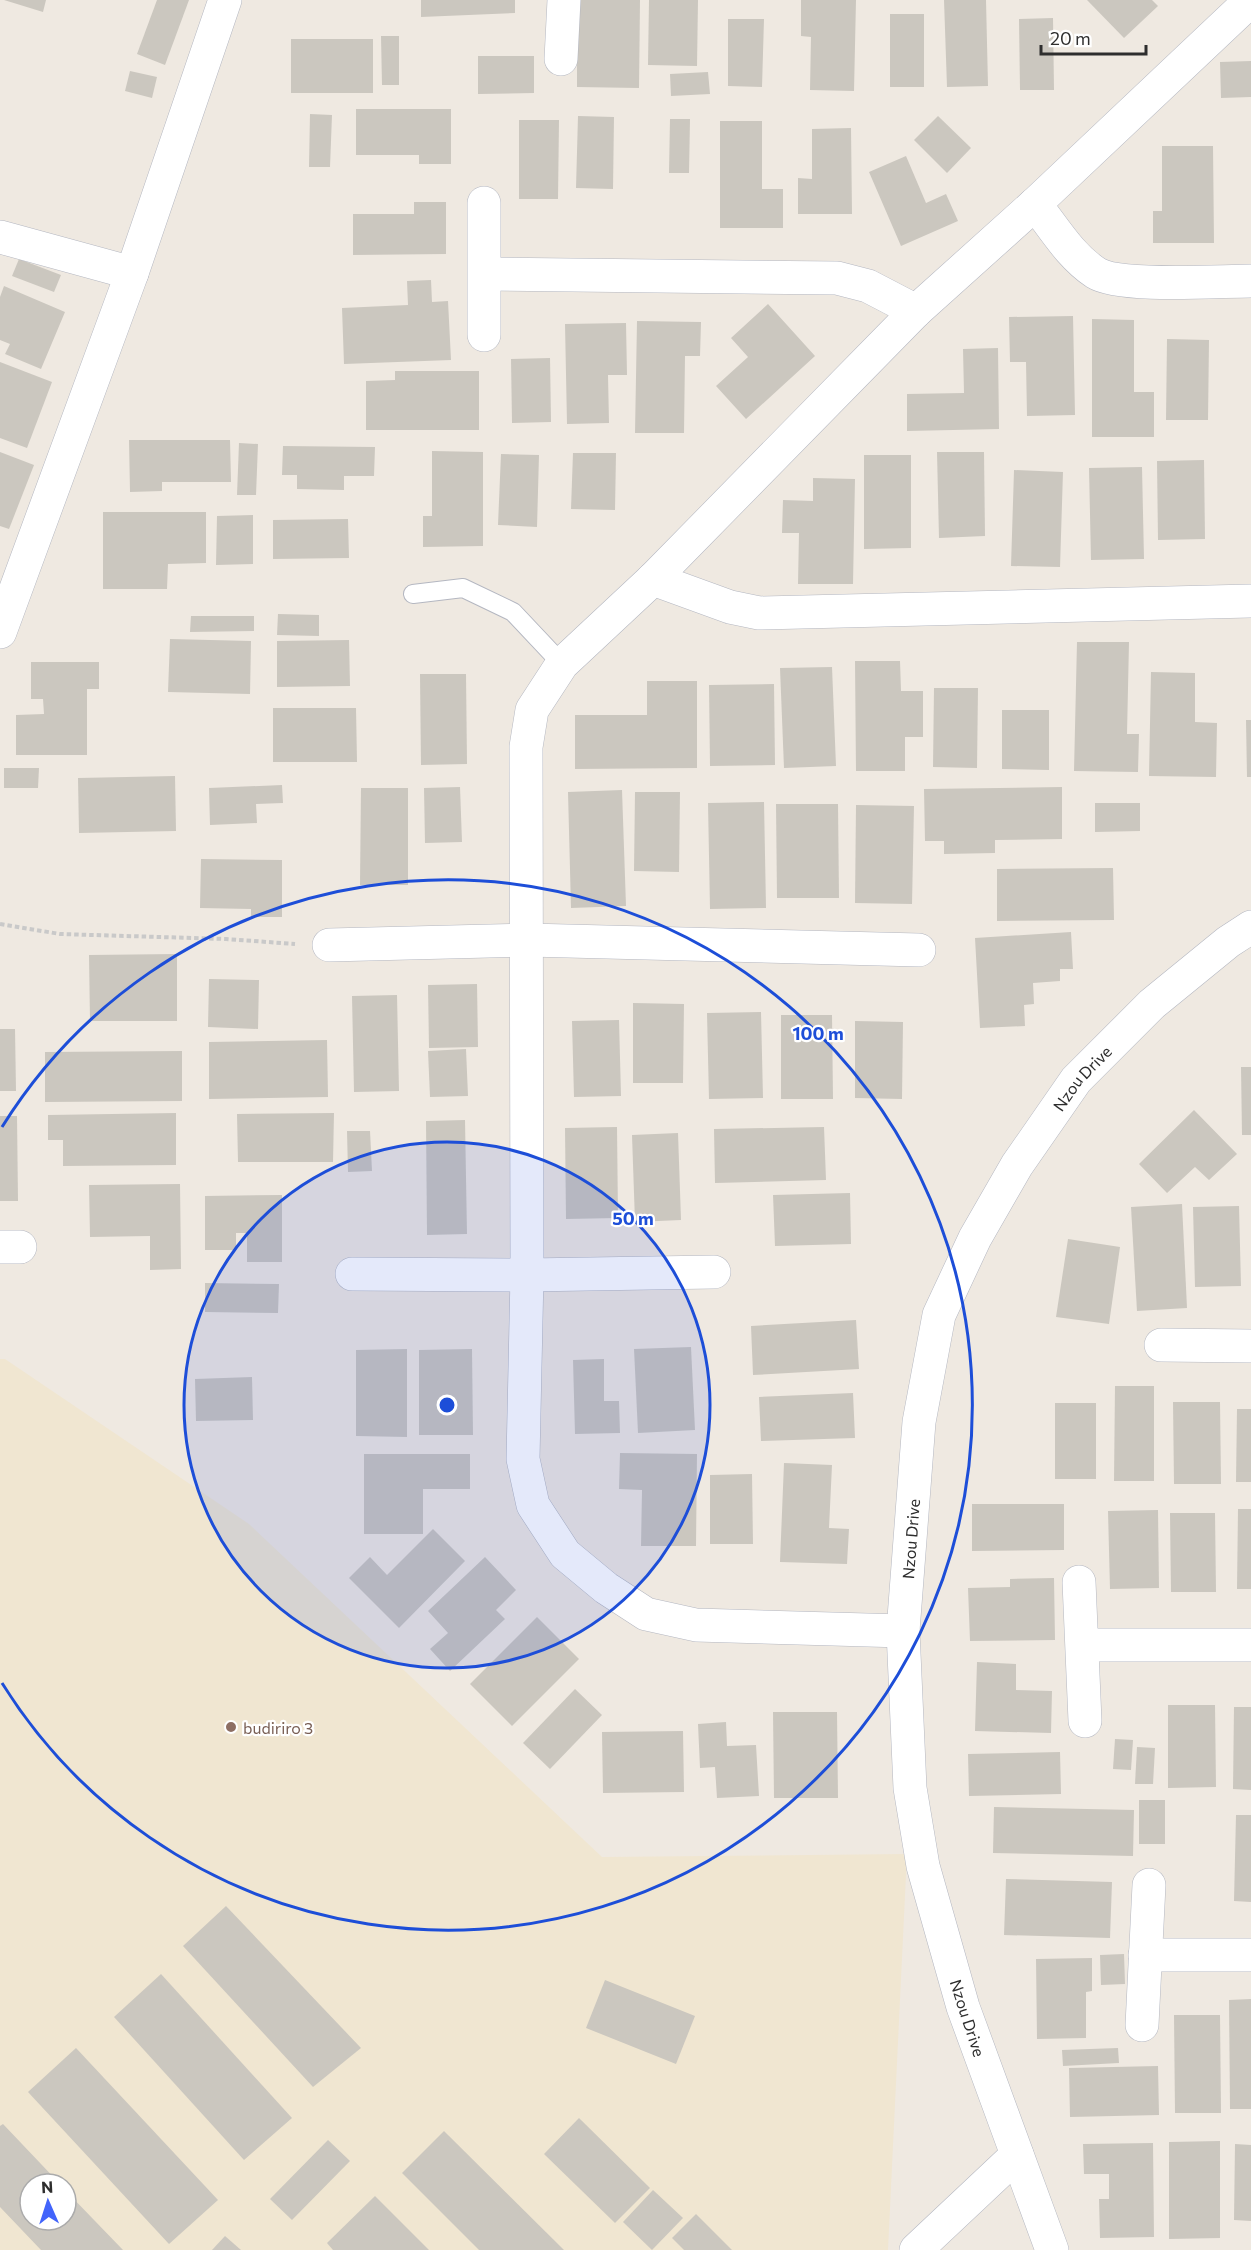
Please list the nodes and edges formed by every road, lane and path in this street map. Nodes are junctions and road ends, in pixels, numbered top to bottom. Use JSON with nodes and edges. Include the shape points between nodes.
{"nodes":[{"id":1,"x":225,"y":0,"type":"edge"},
{"id":2,"x":564,"y":0,"type":"edge"},
{"id":3,"x":1251,"y":0,"type":"edge"},
{"id":4,"x":561,"y":59,"type":"dead end"},
{"id":5,"x":484,"y":203,"type":"dead end"},
{"id":6,"x":1035,"y":204,"type":"junction"},
{"id":7,"x":0,"y":237,"type":"edge"},
{"id":8,"x":132,"y":273,"type":"junction"},
{"id":9,"x":485,"y":274,"type":"junction"},
{"id":10,"x":1251,"y":281,"type":"edge"},
{"id":11,"x":916,"y":311,"type":"junction"},
{"id":12,"x":484,"y":335,"type":"dead end"},
{"id":13,"x":653,"y":579,"type":"junction"},
{"id":14,"x":413,"y":594,"type":"dead end"},
{"id":15,"x":1250,"y":601,"type":"edge"},
{"id":16,"x":0,"y":632,"type":"edge"},
{"id":17,"x":562,"y":664,"type":"junction"},
{"id":18,"x":0,"y":924,"type":"edge"},
{"id":19,"x":1251,"y":927,"type":"edge"},
{"id":20,"x":528,"y":940,"type":"junction"},
{"id":21,"x":329,"y":945,"type":"joint"},
{"id":22,"x":919,"y":950,"type":"dead end"},
{"id":23,"x":714,"y":1272,"type":"dead end"},
{"id":24,"x":352,"y":1274,"type":"dead end"},
{"id":25,"x":527,"y":1275,"type":"junction"},
{"id":26,"x":1161,"y":1345,"type":"dead end"},
{"id":27,"x":1251,"y":1346,"type":"edge"},
{"id":28,"x":1079,"y":1582,"type":"dead end"},
{"id":29,"x":903,"y":1631,"type":"junction"},
{"id":30,"x":1083,"y":1645,"type":"junction"},
{"id":31,"x":1251,"y":1645,"type":"edge"},
{"id":32,"x":1085,"y":1721,"type":"dead end"},
{"id":33,"x":1149,"y":1885,"type":"dead end"},
{"id":34,"x":1146,"y":1955,"type":"junction"},
{"id":35,"x":1251,"y":1955,"type":"edge"},
{"id":36,"x":1142,"y":2025,"type":"dead end"},
{"id":37,"x":1017,"y":2155,"type":"junction"},
{"id":38,"x":916,"y":2250,"type":"edge"},
{"id":39,"x":1052,"y":2250,"type":"edge"}],
"edges":[{"from":1,"to":8,"type":"street"},
{"from":2,"to":4,"type":"street"},
{"from":3,"to":6,"type":"street"},
{"from":5,"to":9,"type":"street"},
{"from":6,"to":10,"type":"street","via":[[1077,257],[1098,274],[1129,281]]},
{"from":6,"to":11,"type":"street"},
{"from":7,"to":8,"type":"street"},
{"from":8,"to":16,"type":"street"},
{"from":9,"to":11,"type":"street","via":[[837,278],[868,286]]},
{"from":9,"to":12,"type":"street"},
{"from":11,"to":13,"type":"street"},
{"from":13,"to":15,"type":"street","via":[[730,607],[759,613]]},
{"from":13,"to":17,"type":"street"},
{"from":14,"to":17,"type":"lane","via":[[463,588],[513,612]]},
{"from":17,"to":20,"type":"street","via":[[532,710],[526,747]]},
{"from":18,"to":21,"type":"path","via":[[60,934]]},
{"from":19,"to":29,"type":"street","name":"Nzou Drive","via":[[1152,1004],[1076,1080],[1017,1165],[975,1238],[939,1315],[919,1422]]},
{"from":20,"to":21,"type":"street"},
{"from":20,"to":22,"type":"street"},
{"from":20,"to":25,"type":"street"},
{"from":23,"to":25,"type":"street"},
{"from":24,"to":25,"type":"street"},
{"from":25,"to":29,"type":"street","via":[[524,1459],[533,1505],[565,1554],[646,1614],[696,1625]]},
{"from":26,"to":27,"type":"street"},
{"from":28,"to":30,"type":"street"},
{"from":29,"to":37,"type":"street","name":"Nzou Drive","via":[[910,1788],[923,1866],[963,2007]]},
{"from":30,"to":31,"type":"street"},
{"from":30,"to":32,"type":"street"},
{"from":33,"to":34,"type":"street"},
{"from":34,"to":35,"type":"street"},
{"from":34,"to":36,"type":"street"},
{"from":37,"to":38,"type":"street"},
{"from":37,"to":39,"type":"street","name":"Nzou Drive"}]}
